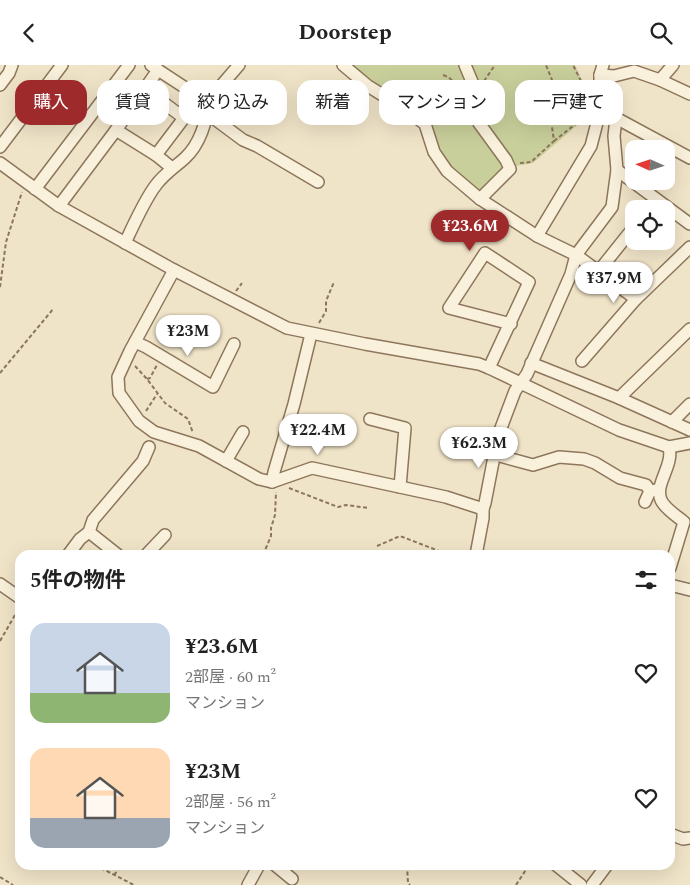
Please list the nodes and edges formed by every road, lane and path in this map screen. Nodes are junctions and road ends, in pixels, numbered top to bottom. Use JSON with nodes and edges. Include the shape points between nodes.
{"nodes":[{"id":1,"x":12,"y":65,"type":"edge"},
{"id":2,"x":62,"y":65,"type":"edge"},
{"id":3,"x":129,"y":65,"type":"edge"},
{"id":4,"x":343,"y":65,"type":"edge"},
{"id":5,"x":466,"y":65,"type":"edge"},
{"id":6,"x":496,"y":65,"type":"edge"},
{"id":7,"x":546,"y":65,"type":"edge"},
{"id":8,"x":573,"y":65,"type":"edge"},
{"id":9,"x":673,"y":65,"type":"edge"},
{"id":10,"x":235,"y":66,"type":"edge"},
{"id":11,"x":154,"y":67,"type":"edge"},
{"id":12,"x":601,"y":70,"type":"edge"},
{"id":13,"x":442,"y":75,"type":"dead end"},
{"id":14,"x":660,"y":79,"type":"junction"},
{"id":15,"x":149,"y":80,"type":"edge"},
{"id":16,"x":224,"y":80,"type":"edge"},
{"id":17,"x":452,"y":80,"type":"edge"},
{"id":18,"x":472,"y":80,"type":"edge"},
{"id":19,"x":485,"y":80,"type":"edge"},
{"id":20,"x":179,"y":84,"type":"edge"},
{"id":21,"x":0,"y":85,"type":"edge"},
{"id":22,"x":690,"y":94,"type":"edge"},
{"id":23,"x":169,"y":107,"type":"edge"},
{"id":24,"x":623,"y":122,"type":"edge"},
{"id":25,"x":120,"y":125,"type":"edge"},
{"id":26,"x":204,"y":125,"type":"edge"},
{"id":27,"x":223,"y":125,"type":"edge"},
{"id":28,"x":480,"y":125,"type":"edge"},
{"id":29,"x":597,"y":125,"type":"edge"},
{"id":30,"x":615,"y":125,"type":"edge"},
{"id":31,"x":116,"y":130,"type":"junction"},
{"id":32,"x":554,"y":141,"type":"junction"},
{"id":33,"x":0,"y":147,"type":"edge"},
{"id":34,"x":156,"y":155,"type":"junction"},
{"id":35,"x":690,"y":158,"type":"edge"},
{"id":36,"x":0,"y":163,"type":"edge"},
{"id":37,"x":508,"y":165,"type":"junction"},
{"id":38,"x":172,"y":168,"type":"junction"},
{"id":39,"x":617,"y":170,"type":"junction"},
{"id":40,"x":318,"y":182,"type":"dead end"},
{"id":41,"x":31,"y":186,"type":"junction"},
{"id":42,"x":480,"y":199,"type":"junction"},
{"id":43,"x":656,"y":199,"type":"joint"},
{"id":44,"x":59,"y":206,"type":"junction"},
{"id":45,"x":690,"y":224,"type":"edge"},
{"id":46,"x":537,"y":236,"type":"junction"},
{"id":47,"x":625,"y":238,"type":"edge"},
{"id":48,"x":125,"y":243,"type":"junction"},
{"id":49,"x":690,"y":247,"type":"edge"},
{"id":50,"x":576,"y":255,"type":"junction"},
{"id":51,"x":174,"y":270,"type":"junction"},
{"id":52,"x":598,"y":272,"type":"junction"},
{"id":53,"x":334,"y":282,"type":"dead end"},
{"id":54,"x":0,"y":287,"type":"edge"},
{"id":55,"x":636,"y":299,"type":"junction"},
{"id":56,"x":54,"y":307,"type":"dead end"},
{"id":57,"x":511,"y":324,"type":"junction"},
{"id":58,"x":690,"y":329,"type":"edge"},
{"id":59,"x":315,"y":335,"type":"junction"},
{"id":60,"x":135,"y":342,"type":"junction"},
{"id":61,"x":234,"y":344,"type":"dead end"},
{"id":62,"x":162,"y":356,"type":"junction"},
{"id":63,"x":126,"y":361,"type":"junction"},
{"id":64,"x":582,"y":361,"type":"dead end"},
{"id":65,"x":531,"y":363,"type":"junction"},
{"id":66,"x":489,"y":368,"type":"junction"},
{"id":67,"x":0,"y":373,"type":"edge"},
{"id":68,"x":147,"y":379,"type":"junction"},
{"id":69,"x":520,"y":382,"type":"junction"},
{"id":70,"x":157,"y":393,"type":"junction"},
{"id":71,"x":619,"y":398,"type":"junction"},
{"id":72,"x":690,"y":404,"type":"edge"},
{"id":73,"x":370,"y":419,"type":"dead end"},
{"id":74,"x":139,"y":421,"type":"junction"},
{"id":75,"x":672,"y":422,"type":"junction"},
{"id":76,"x":690,"y":430,"type":"edge"},
{"id":77,"x":243,"y":432,"type":"dead end"},
{"id":78,"x":460,"y":440,"type":"dead end"},
{"id":79,"x":690,"y":443,"type":"edge"},
{"id":80,"x":199,"y":446,"type":"junction"},
{"id":81,"x":149,"y":447,"type":"dead end"},
{"id":82,"x":669,"y":447,"type":"junction"},
{"id":83,"x":495,"y":452,"type":"junction"},
{"id":84,"x":226,"y":461,"type":"junction"},
{"id":85,"x":272,"y":482,"type":"junction"},
{"id":86,"x":400,"y":487,"type":"junction"},
{"id":87,"x":654,"y":491,"type":"junction"},
{"id":88,"x":645,"y":502,"type":"dead end"},
{"id":89,"x":369,"y":508,"type":"dead end"},
{"id":90,"x":483,"y":509,"type":"junction"},
{"id":91,"x":89,"y":532,"type":"junction"},
{"id":92,"x":165,"y":535,"type":"dead end"},
{"id":93,"x":376,"y":546,"type":"dead end"},
{"id":94,"x":72,"y":550,"type":"edge"},
{"id":95,"x":112,"y":550,"type":"edge"},
{"id":96,"x":151,"y":550,"type":"edge"},
{"id":97,"x":265,"y":550,"type":"edge"},
{"id":98,"x":436,"y":550,"type":"edge"},
{"id":99,"x":477,"y":550,"type":"edge"},
{"id":100,"x":675,"y":552,"type":"edge"},
{"id":101,"x":0,"y":584,"type":"edge"},
{"id":102,"x":675,"y":586,"type":"edge"},
{"id":103,"x":690,"y":589,"type":"edge"},
{"id":104,"x":15,"y":594,"type":"edge"},
{"id":105,"x":15,"y":616,"type":"edge"},
{"id":106,"x":0,"y":641,"type":"edge"},
{"id":107,"x":675,"y":836,"type":"edge"},
{"id":108,"x":690,"y":838,"type":"edge"},
{"id":109,"x":104,"y":870,"type":"edge"},
{"id":110,"x":118,"y":870,"type":"edge"},
{"id":111,"x":256,"y":870,"type":"edge"},
{"id":112,"x":281,"y":870,"type":"edge"},
{"id":113,"x":407,"y":870,"type":"edge"},
{"id":114,"x":526,"y":870,"type":"edge"},
{"id":115,"x":562,"y":870,"type":"edge"},
{"id":116,"x":603,"y":870,"type":"edge"},
{"id":117,"x":114,"y":875,"type":"junction"},
{"id":118,"x":0,"y":877,"type":"edge"},
{"id":119,"x":292,"y":879,"type":"dead end"},
{"id":120,"x":13,"y":885,"type":"edge"},
{"id":121,"x":134,"y":885,"type":"edge"},
{"id":122,"x":248,"y":885,"type":"edge"},
{"id":123,"x":410,"y":885,"type":"edge"},
{"id":124,"x":516,"y":885,"type":"edge"},
{"id":125,"x":581,"y":885,"type":"edge"},
{"id":126,"x":592,"y":885,"type":"edge"}],
"edges":[{"from":1,"to":21,"type":"street"},
{"from":2,"to":33,"type":"street"},
{"from":3,"to":41,"type":"street"},
{"from":4,"to":42,"type":"street","via":[[368,87],[425,123],[434,152],[447,171]]},
{"from":5,"to":18,"type":"street"},
{"from":6,"to":19,"type":"path"},
{"from":7,"to":32,"type":"path","via":[[558,95],[552,127]]},
{"from":8,"to":32,"type":"path","via":[[581,81],[578,122]]},
{"from":9,"to":14,"type":"street"},
{"from":10,"to":16,"type":"street"},
{"from":11,"to":15,"type":"street"},
{"from":11,"to":20,"type":"street"},
{"from":12,"to":14,"type":"street","via":[[614,75],[634,71]]},
{"from":13,"to":17,"type":"path"},
{"from":14,"to":22,"type":"street"},
{"from":23,"to":34,"type":"street","via":[[184,118]]},
{"from":24,"to":35,"type":"street"},
{"from":25,"to":31,"type":"street"},
{"from":26,"to":38,"type":"street","via":[[197,143]]},
{"from":27,"to":40,"type":"street"},
{"from":28,"to":37,"type":"street"},
{"from":29,"to":46,"type":"street","via":[[592,146]]},
{"from":30,"to":39,"type":"street"},
{"from":31,"to":34,"type":"street"},
{"from":31,"to":44,"type":"street"},
{"from":32,"to":37,"type":"path","via":[[531,162]]},
{"from":34,"to":38,"type":"street"},
{"from":36,"to":41,"type":"street"},
{"from":37,"to":42,"type":"street","via":[[510,169]]},
{"from":38,"to":48,"type":"street","via":[[155,185]]},
{"from":39,"to":43,"type":"street"},
{"from":39,"to":50,"type":"street","via":[[612,207]]},
{"from":41,"to":44,"type":"street"},
{"from":41,"to":54,"type":"path","via":[[23,190],[6,242]]},
{"from":42,"to":46,"type":"street"},
{"from":43,"to":45,"type":"street"},
{"from":44,"to":48,"type":"street"},
{"from":46,"to":50,"type":"street"},
{"from":47,"to":52,"type":"street"},
{"from":48,"to":51,"type":"street"},
{"from":49,"to":55,"type":"street"},
{"from":50,"to":52,"type":"street"},
{"from":50,"to":65,"type":"street","via":[[571,275]]},
{"from":51,"to":59,"type":"street","via":[[287,328]]},
{"from":51,"to":60,"type":"street"},
{"from":52,"to":55,"type":"street"},
{"from":53,"to":59,"type":"path"},
{"from":55,"to":64,"type":"street"},
{"from":56,"to":67,"type":"path"},
{"from":57,"to":57,"type":"street","via":[[529,282],[485,253],[449,308]]},
{"from":57,"to":66,"type":"street"},
{"from":58,"to":71,"type":"street"},
{"from":59,"to":66,"type":"street"},
{"from":59,"to":85,"type":"street"},
{"from":60,"to":62,"type":"street"},
{"from":60,"to":63,"type":"street"},
{"from":61,"to":62,"type":"street","via":[[213,387]]},
{"from":62,"to":68,"type":"path"},
{"from":63,"to":68,"type":"path"},
{"from":63,"to":74,"type":"street","via":[[118,377],[119,393]]},
{"from":65,"to":69,"type":"street"},
{"from":65,"to":71,"type":"street"},
{"from":66,"to":69,"type":"street"},
{"from":68,"to":70,"type":"path"},
{"from":69,"to":82,"type":"street","via":[[619,430]]},
{"from":69,"to":83,"type":"street","via":[[498,436]]},
{"from":70,"to":74,"type":"path"},
{"from":70,"to":80,"type":"path","via":[[188,419]]},
{"from":71,"to":75,"type":"street"},
{"from":72,"to":75,"type":"street"},
{"from":73,"to":86,"type":"street","via":[[405,428]]},
{"from":74,"to":80,"type":"street","via":[[154,432]]},
{"from":75,"to":76,"type":"street"},
{"from":77,"to":84,"type":"street"},
{"from":78,"to":83,"type":"street"},
{"from":79,"to":82,"type":"street"},
{"from":80,"to":84,"type":"street"},
{"from":81,"to":91,"type":"street","via":[[142,461],[93,520]]},
{"from":82,"to":87,"type":"street","via":[[671,455]]},
{"from":83,"to":87,"type":"street","via":[[533,465],[559,457],[584,459]]},
{"from":83,"to":90,"type":"street"},
{"from":84,"to":85,"type":"street","via":[[259,479]]},
{"from":85,"to":86,"type":"street","via":[[312,468]]},
{"from":85,"to":89,"type":"path","via":[[338,507]]},
{"from":85,"to":97,"type":"path","via":[[276,489],[275,515]]},
{"from":86,"to":90,"type":"street"},
{"from":87,"to":88,"type":"street"},
{"from":87,"to":100,"type":"street","via":[[684,522]]},
{"from":90,"to":99,"type":"street"},
{"from":91,"to":94,"type":"street"},
{"from":91,"to":95,"type":"street"},
{"from":92,"to":96,"type":"street"},
{"from":93,"to":98,"type":"path","via":[[400,536]]},
{"from":101,"to":104,"type":"street"},
{"from":102,"to":103,"type":"street"},
{"from":105,"to":106,"type":"path"},
{"from":107,"to":108,"type":"street"},
{"from":109,"to":117,"type":"path"},
{"from":110,"to":117,"type":"path"},
{"from":111,"to":122,"type":"street"},
{"from":112,"to":119,"type":"street"},
{"from":113,"to":123,"type":"path"},
{"from":114,"to":124,"type":"path"},
{"from":115,"to":125,"type":"street"},
{"from":116,"to":126,"type":"street"},
{"from":117,"to":121,"type":"path"},
{"from":118,"to":120,"type":"path"}]}
